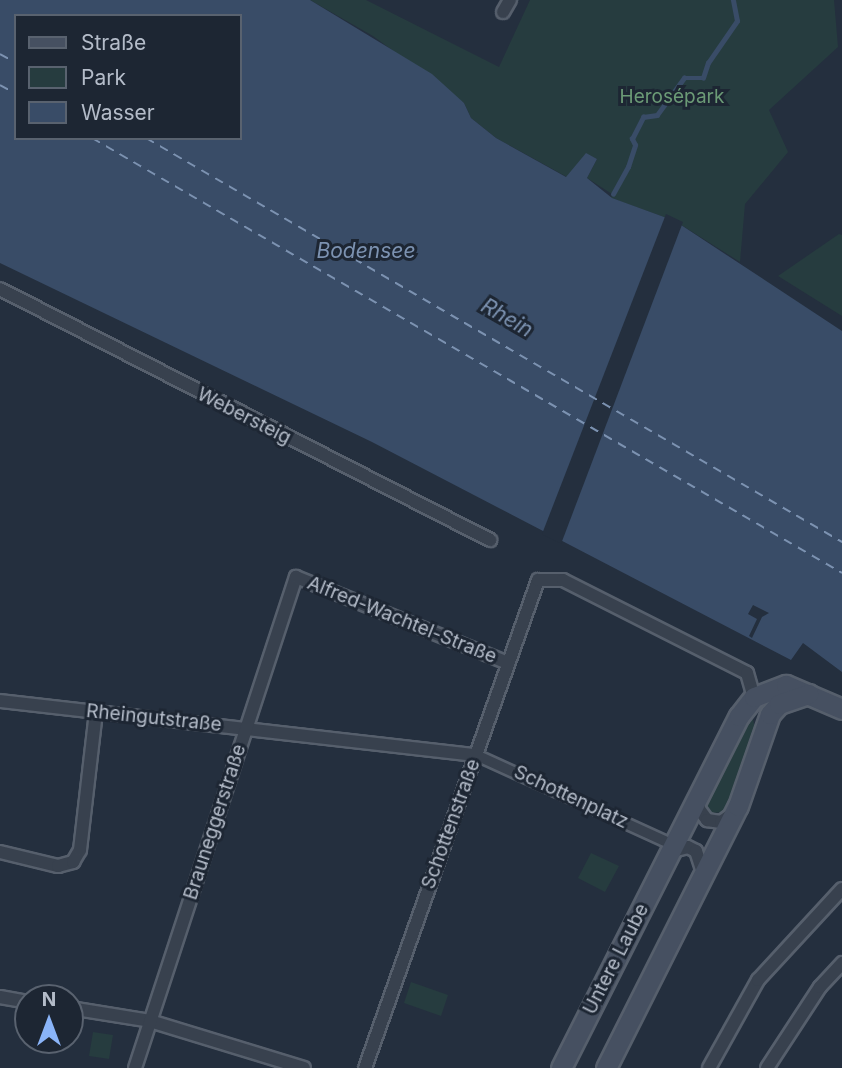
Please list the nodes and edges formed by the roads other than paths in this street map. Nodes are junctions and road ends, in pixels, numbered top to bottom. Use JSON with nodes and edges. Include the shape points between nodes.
{"nodes":[{"id":1,"x":510,"y":0,"type":"edge"},
{"id":2,"x":503,"y":12,"type":"dead end"},
{"id":3,"x":0,"y":289,"type":"edge"},
{"id":4,"x":490,"y":540,"type":"dead end"},
{"id":5,"x":296,"y":577,"type":"joint"},
{"id":6,"x":509,"y":663,"type":"junction"},
{"id":7,"x":808,"y":694,"type":"junction"},
{"id":8,"x":754,"y":697,"type":"junction"},
{"id":9,"x":0,"y":701,"type":"edge"},
{"id":10,"x":842,"y":709,"type":"edge"},
{"id":11,"x":96,"y":712,"type":"junction"},
{"id":12,"x":246,"y":728,"type":"junction"},
{"id":13,"x":476,"y":755,"type":"junction"},
{"id":14,"x":699,"y":795,"type":"junction"},
{"id":15,"x":738,"y":806,"type":"junction"},
{"id":16,"x":669,"y":846,"type":"junction"},
{"id":17,"x":0,"y":852,"type":"edge"},
{"id":18,"x":703,"y":872,"type":"junction"},
{"id":19,"x":842,"y":889,"type":"edge"},
{"id":20,"x":842,"y":963,"type":"edge"},
{"id":21,"x":84,"y":1010,"type":"edge"},
{"id":22,"x":150,"y":1021,"type":"junction"},
{"id":23,"x":135,"y":1068,"type":"edge"},
{"id":24,"x":304,"y":1068,"type":"edge"},
{"id":25,"x":365,"y":1068,"type":"edge"},
{"id":26,"x":561,"y":1068,"type":"edge"},
{"id":27,"x":606,"y":1068,"type":"edge"},
{"id":28,"x":709,"y":1068,"type":"edge"},
{"id":29,"x":767,"y":1068,"type":"edge"}],
"edges":[{"from":1,"to":2,"type":"street"},
{"from":3,"to":4,"type":"street","name":"Webersteig"},
{"from":5,"to":6,"type":"street","name":"Alfred-Wachtel-Straße"},
{"from":5,"to":12,"type":"street","name":"Brauneggerstraße"},
{"from":6,"to":8,"type":"street","name":"Schottenstraße","via":[[538,580],[563,580],[747,673]]},
{"from":6,"to":13,"type":"street","name":"Schottenstraße"},
{"from":7,"to":8,"type":"main road","via":[[786,685]]},
{"from":7,"to":10,"type":"main road"},
{"from":7,"to":15,"type":"main road","name":"Untere Laube","via":[[779,704],[770,714]]},
{"from":8,"to":14,"type":"main road","name":"Untere Laube","via":[[739,716]]},
{"from":9,"to":11,"type":"street","name":"Rheingutstraße"},
{"from":11,"to":12,"type":"street","name":"Rheingutstraße"},
{"from":11,"to":17,"type":"street","via":[[80,850],[73,862],[58,866]]},
{"from":12,"to":13,"type":"street","name":"Rheingutstraße"},
{"from":12,"to":22,"type":"street","name":"Brauneggerstraße"},
{"from":13,"to":16,"type":"street","name":"Schottenplatz"},
{"from":13,"to":25,"type":"street","name":"Schottenstraße"},
{"from":14,"to":15,"type":"street","via":[[701,813],[712,822],[727,820]]},
{"from":14,"to":16,"type":"main road","name":"Untere Laube"},
{"from":15,"to":18,"type":"main road","name":"Untere Laube"},
{"from":16,"to":18,"type":"street","via":[[696,851]]},
{"from":16,"to":26,"type":"main road","name":"Untere Laube"},
{"from":18,"to":27,"type":"main road","name":"Untere Laube"},
{"from":19,"to":28,"type":"street","via":[[758,980]]},
{"from":20,"to":29,"type":"street","via":[[820,987]]},
{"from":21,"to":22,"type":"street"},
{"from":22,"to":23,"type":"street","name":"Brauneggerstraße"},
{"from":22,"to":24,"type":"street"}]}
